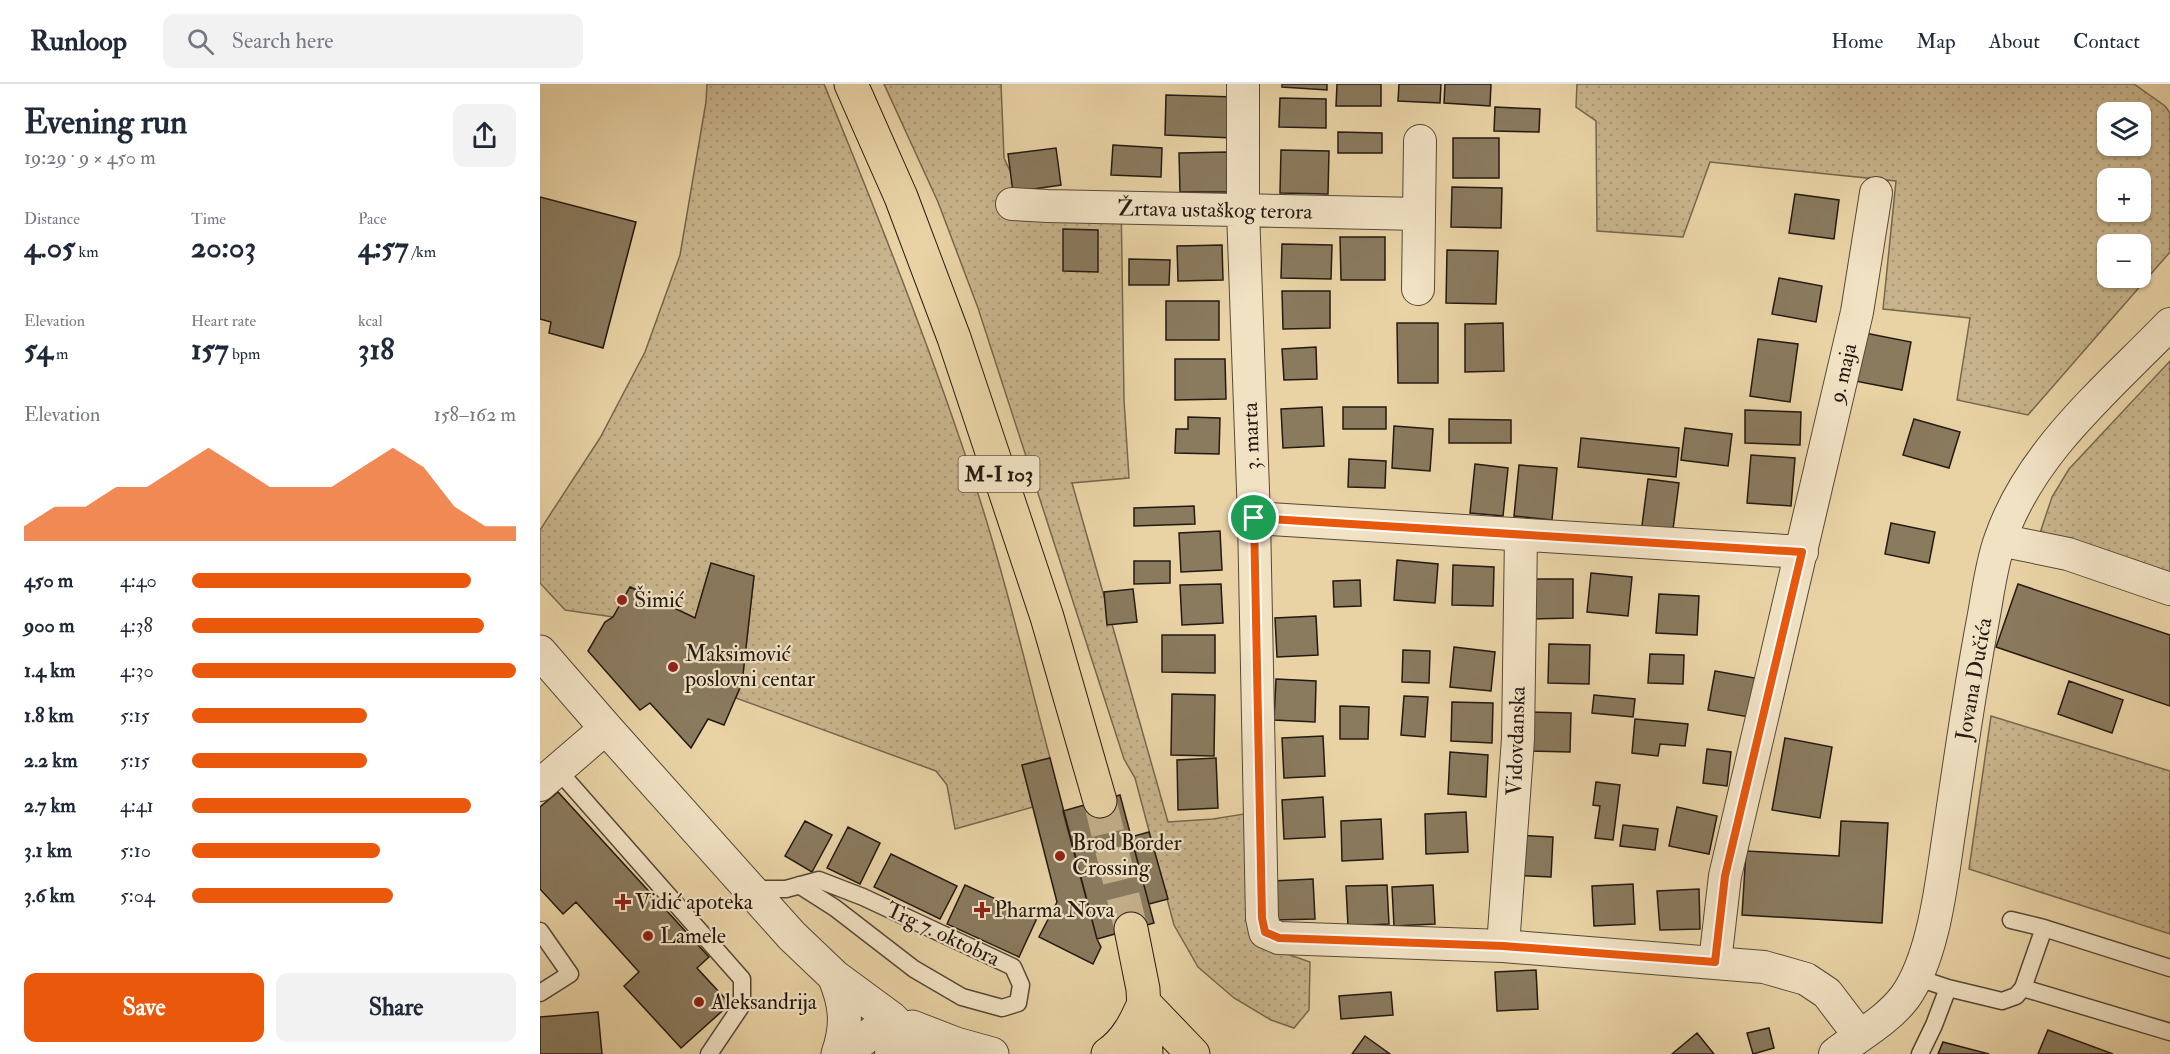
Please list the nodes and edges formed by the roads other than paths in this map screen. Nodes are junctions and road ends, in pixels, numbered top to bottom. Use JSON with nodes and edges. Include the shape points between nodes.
{"nodes":[{"id":1,"x":851,"y":84,"type":"edge"},
{"id":2,"x":1243,"y":84,"type":"edge"},
{"id":3,"x":1420,"y":141,"type":"dead end"},
{"id":4,"x":1876,"y":193,"type":"dead end"},
{"id":5,"x":1012,"y":204,"type":"dead end"},
{"id":6,"x":1243,"y":211,"type":"junction"},
{"id":7,"x":1419,"y":214,"type":"junction"},
{"id":8,"x":1418,"y":290,"type":"dead end"},
{"id":9,"x":2170,"y":324,"type":"edge"},
{"id":10,"x":1254,"y":518,"type":"junction"},
{"id":11,"x":1521,"y":535,"type":"junction"},
{"id":12,"x":2000,"y":540,"type":"junction"},
{"id":13,"x":1802,"y":552,"type":"junction"},
{"id":14,"x":2170,"y":590,"type":"edge"},
{"id":15,"x":540,"y":652,"type":"edge"},
{"id":16,"x":606,"y":728,"type":"junction"},
{"id":17,"x":549,"y":777,"type":"edge"},
{"id":18,"x":1100,"y":801,"type":"tunnel mouth"},
{"id":19,"x":799,"y":885,"type":"junction"},
{"id":20,"x":749,"y":889,"type":"junction"},
{"id":21,"x":2011,"y":920,"type":"dead end"},
{"id":22,"x":2043,"y":928,"type":"junction"},
{"id":23,"x":1131,"y":929,"type":"tunnel mouth"},
{"id":24,"x":540,"y":931,"type":"edge"},
{"id":25,"x":1503,"y":946,"type":"junction"},
{"id":26,"x":1715,"y":962,"type":"junction"},
{"id":27,"x":2170,"y":968,"type":"edge"},
{"id":28,"x":834,"y":976,"type":"junction"},
{"id":29,"x":1915,"y":977,"type":"junction"},
{"id":30,"x":1948,"y":988,"type":"junction"},
{"id":31,"x":2023,"y":988,"type":"junction"},
{"id":32,"x":540,"y":993,"type":"edge"},
{"id":33,"x":1144,"y":1003,"type":"junction"},
{"id":34,"x":891,"y":1018,"type":"junction"},
{"id":35,"x":2170,"y":1032,"type":"edge"},
{"id":36,"x":1847,"y":1045,"type":"edge"},
{"id":37,"x":709,"y":1054,"type":"edge"},
{"id":38,"x":838,"y":1054,"type":"edge"},
{"id":39,"x":891,"y":1054,"type":"edge"},
{"id":40,"x":934,"y":1054,"type":"edge"},
{"id":41,"x":992,"y":1054,"type":"edge"},
{"id":42,"x":1108,"y":1054,"type":"edge"},
{"id":43,"x":1146,"y":1054,"type":"edge"},
{"id":44,"x":1193,"y":1054,"type":"edge"},
{"id":45,"x":1920,"y":1054,"type":"edge"}],
"edges":[{"from":1,"to":18,"type":"main road","number":"M-I 103","via":[[954,338],[1047,617]]},
{"from":2,"to":6,"type":"street","name":"3. marta"},
{"from":3,"to":7,"type":"street"},
{"from":4,"to":13,"type":"street","name":"9. maja","via":[[1857,312]]},
{"from":5,"to":6,"type":"street","name":"Žrtava ustaškog terora"},
{"from":6,"to":7,"type":"street","name":"Žrtava ustaškog terora"},
{"from":6,"to":10,"type":"street","name":"3. marta"},
{"from":7,"to":8,"type":"street"},
{"from":9,"to":12,"type":"street","name":"Jovana Dučića","via":[[2049,452],[2016,502]]},
{"from":10,"to":11,"type":"street"},
{"from":10,"to":25,"type":"street","name":"3. marta","via":[[1265,932],[1279,938]]},
{"from":11,"to":13,"type":"street"},
{"from":11,"to":25,"type":"street","name":"Vidovdanska","via":[[1518,740]]},
{"from":12,"to":14,"type":"street","via":[[2068,554]]},
{"from":12,"to":29,"type":"street","name":"Jovana Dučića","via":[[1976,656],[1941,890],[1928,947]]},
{"from":13,"to":26,"type":"street","name":"9. maja","via":[[1725,876]]},
{"from":15,"to":16,"type":"street"},
{"from":16,"to":17,"type":"street"},
{"from":16,"to":20,"type":"street"},
{"from":17,"to":37,"type":"lane","via":[[742,979],[742,1005]]},
{"from":19,"to":19,"type":"lane","name":"Trg 7. oktobra","via":[[914,969],[962,997],[1002,1008],[1018,1003],[1021,985],[1013,967],[819,880]]},
{"from":19,"to":20,"type":"lane","name":"Trg 7. oktobra"},
{"from":20,"to":28,"type":"street"},
{"from":21,"to":22,"type":"lane"},
{"from":22,"to":27,"type":"lane"},
{"from":22,"to":31,"type":"lane"},
{"from":23,"to":33,"type":"main road"},
{"from":24,"to":32,"type":"lane","via":[[570,974]]},
{"from":25,"to":26,"type":"street"},
{"from":26,"to":36,"type":"street","via":[[1764,967],[1806,979],[1827,993]]},
{"from":28,"to":34,"type":"street"},
{"from":28,"to":38,"type":"street","via":[[846,1024]]},
{"from":29,"to":30,"type":"lane"},
{"from":29,"to":36,"type":"street","name":"Jovana Dučića","via":[[1906,996],[1890,1014]]},
{"from":30,"to":31,"type":"lane","via":[[2002,1000],[2016,996]]},
{"from":30,"to":45,"type":"lane"},
{"from":31,"to":35,"type":"lane"},
{"from":33,"to":42,"type":"main road","via":[[1125,1039]]},
{"from":33,"to":43,"type":"main road"},
{"from":33,"to":44,"type":"main road"},
{"from":34,"to":38,"type":"street"},
{"from":34,"to":39,"type":"street","via":[[897,1038]]},
{"from":34,"to":40,"type":"street"},
{"from":34,"to":41,"type":"street"}]}
